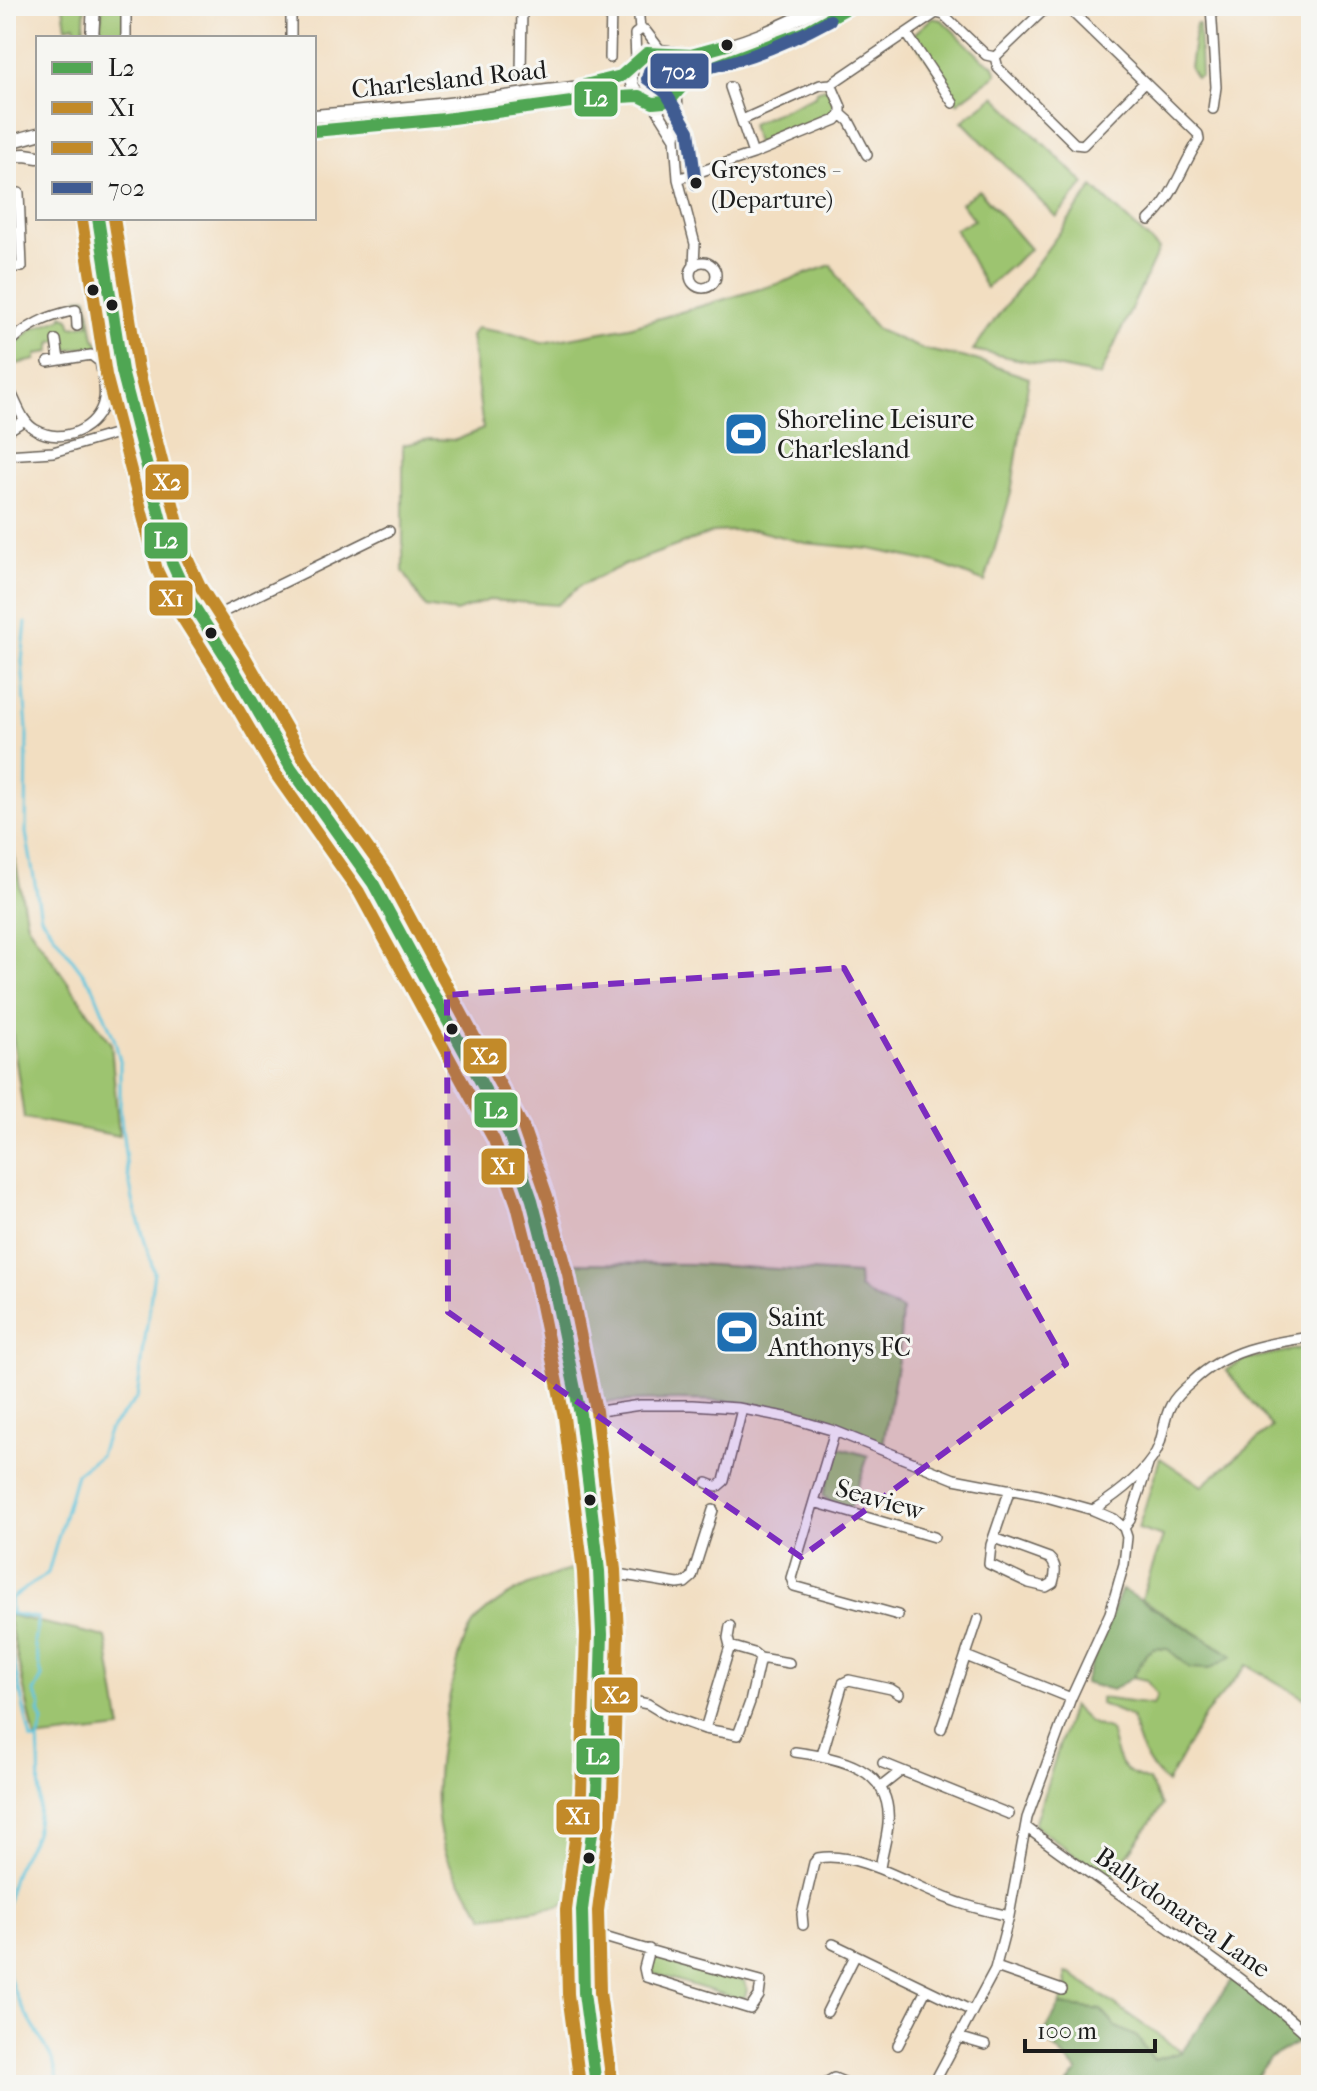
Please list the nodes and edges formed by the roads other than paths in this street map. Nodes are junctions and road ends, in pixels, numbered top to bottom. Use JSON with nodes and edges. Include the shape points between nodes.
{"nodes":[{"id":1,"x":94,"y":6,"type":"edge"},
{"id":2,"x":126,"y":6,"type":"edge"},
{"id":3,"x":287,"y":6,"type":"edge"},
{"id":4,"x":522,"y":6,"type":"edge"},
{"id":5,"x":611,"y":6,"type":"edge"},
{"id":6,"x":638,"y":6,"type":"edge"},
{"id":7,"x":822,"y":6,"type":"edge"},
{"id":8,"x":851,"y":6,"type":"edge"},
{"id":9,"x":1048,"y":6,"type":"edge"},
{"id":10,"x":1066,"y":6,"type":"edge"},
{"id":11,"x":1211,"y":6,"type":"edge"},
{"id":12,"x":935,"y":10,"type":"edge"},
{"id":13,"x":640,"y":30,"type":"junction"},
{"id":14,"x":907,"y":34,"type":"junction"},
{"id":15,"x":93,"y":36,"type":"edge"},
{"id":16,"x":126,"y":36,"type":"edge"},
{"id":17,"x":291,"y":36,"type":"edge"},
{"id":18,"x":664,"y":52,"type":"junction"},
{"id":19,"x":995,"y":57,"type":"junction"},
{"id":20,"x":610,"y":58,"type":"dead end"},
{"id":21,"x":634,"y":64,"type":"junction"},
{"id":22,"x":521,"y":74,"type":"dead end"},
{"id":23,"x":1144,"y":83,"type":"junction"},
{"id":24,"x":831,"y":84,"type":"junction"},
{"id":25,"x":730,"y":87,"type":"dead end"},
{"id":26,"x":679,"y":89,"type":"junction"},
{"id":27,"x":639,"y":96,"type":"junction"},
{"id":28,"x":653,"y":103,"type":"junction"},
{"id":29,"x":953,"y":103,"type":"dead end"},
{"id":30,"x":1213,"y":109,"type":"dead end"},
{"id":31,"x":841,"y":114,"type":"junction"},
{"id":32,"x":316,"y":116,"type":"edge"},
{"id":33,"x":742,"y":120,"type":"junction"},
{"id":34,"x":316,"y":131,"type":"edge"},
{"id":35,"x":36,"y":135,"type":"edge"},
{"id":36,"x":675,"y":138,"type":"junction"},
{"id":37,"x":6,"y":143,"type":"edge"},
{"id":38,"x":753,"y":154,"type":"junction"},
{"id":39,"x":867,"y":155,"type":"dead end"},
{"id":40,"x":6,"y":156,"type":"edge"},
{"id":41,"x":36,"y":157,"type":"edge"},
{"id":42,"x":678,"y":179,"type":"junction"},
{"id":43,"x":6,"y":193,"type":"edge"},
{"id":44,"x":98,"y":220,"type":"edge"},
{"id":45,"x":1149,"y":220,"type":"dead end"},
{"id":46,"x":695,"y":244,"type":"junction"},
{"id":47,"x":708,"y":262,"type":"junction"},
{"id":48,"x":694,"y":265,"type":"junction"},
{"id":49,"x":6,"y":267,"type":"edge"},
{"id":50,"x":77,"y":326,"type":"dead end"},
{"id":51,"x":56,"y":340,"type":"dead end"},
{"id":52,"x":6,"y":347,"type":"edge"},
{"id":53,"x":59,"y":360,"type":"junction"},
{"id":54,"x":48,"y":362,"type":"dead end"},
{"id":55,"x":6,"y":384,"type":"edge"},
{"id":56,"x":25,"y":420,"type":"junction"},
{"id":57,"x":135,"y":428,"type":"junction"},
{"id":58,"x":6,"y":432,"type":"edge"},
{"id":59,"x":6,"y":455,"type":"edge"},
{"id":60,"x":389,"y":531,"type":"dead end"},
{"id":61,"x":203,"y":622,"type":"junction"},
{"id":62,"x":1311,"y":1337,"type":"edge"},
{"id":63,"x":742,"y":1409,"type":"junction"},
{"id":64,"x":580,"y":1414,"type":"junction"},
{"id":65,"x":835,"y":1431,"type":"junction"},
{"id":66,"x":1149,"y":1462,"type":"junction"},
{"id":67,"x":707,"y":1483,"type":"dead end"},
{"id":68,"x":1010,"y":1489,"type":"junction"},
{"id":69,"x":814,"y":1502,"type":"junction"},
{"id":70,"x":713,"y":1510,"type":"dead end"},
{"id":71,"x":1093,"y":1510,"type":"junction"},
{"id":72,"x":1124,"y":1528,"type":"junction"},
{"id":73,"x":934,"y":1537,"type":"dead end"},
{"id":74,"x":994,"y":1538,"type":"junction"},
{"id":75,"x":599,"y":1571,"type":"junction"},
{"id":76,"x":898,"y":1615,"type":"dead end"},
{"id":77,"x":978,"y":1619,"type":"dead end"},
{"id":78,"x":730,"y":1626,"type":"dead end"},
{"id":79,"x":730,"y":1646,"type":"junction"},
{"id":80,"x":966,"y":1656,"type":"junction"},
{"id":81,"x":760,"y":1658,"type":"junction"},
{"id":82,"x":789,"y":1663,"type":"dead end"},
{"id":83,"x":899,"y":1694,"type":"dead end"},
{"id":84,"x":601,"y":1695,"type":"junction"},
{"id":85,"x":1071,"y":1698,"type":"junction"},
{"id":86,"x":705,"y":1729,"type":"junction"},
{"id":87,"x":941,"y":1729,"type":"dead end"},
{"id":88,"x":795,"y":1752,"type":"dead end"},
{"id":89,"x":822,"y":1755,"type":"junction"},
{"id":90,"x":883,"y":1763,"type":"dead end"},
{"id":91,"x":901,"y":1771,"type":"junction"},
{"id":92,"x":882,"y":1786,"type":"junction"},
{"id":93,"x":1009,"y":1814,"type":"dead end"},
{"id":94,"x":1026,"y":1827,"type":"junction"},
{"id":95,"x":880,"y":1868,"type":"junction"},
{"id":96,"x":1009,"y":1916,"type":"junction"},
{"id":97,"x":803,"y":1925,"type":"dead end"},
{"id":98,"x":582,"y":1930,"type":"junction"},
{"id":99,"x":833,"y":1944,"type":"dead end"},
{"id":100,"x":649,"y":1949,"type":"junction"},
{"id":101,"x":855,"y":1956,"type":"junction"},
{"id":102,"x":996,"y":1967,"type":"junction"},
{"id":103,"x":926,"y":1990,"type":"junction"},
{"id":104,"x":1062,"y":1990,"type":"dead end"},
{"id":105,"x":972,"y":2011,"type":"junction"},
{"id":106,"x":827,"y":2012,"type":"dead end"},
{"id":107,"x":958,"y":2037,"type":"junction"},
{"id":108,"x":1311,"y":2038,"type":"edge"},
{"id":109,"x":898,"y":2045,"type":"dead end"},
{"id":110,"x":985,"y":2045,"type":"dead end"},
{"id":111,"x":596,"y":2085,"type":"edge"},
{"id":112,"x":822,"y":2085,"type":"edge"},
{"id":113,"x":851,"y":2085,"type":"edge"},
{"id":114,"x":933,"y":2085,"type":"edge"}],
"edges":[{"from":1,"to":15,"type":"main road"},
{"from":2,"to":16,"type":"street"},
{"from":3,"to":17,"type":"street"},
{"from":4,"to":22,"type":"street"},
{"from":5,"to":20,"type":"street"},
{"from":6,"to":13,"type":"street"},
{"from":7,"to":18,"type":"main road","via":[[750,39],[691,55]]},
{"from":8,"to":26,"type":"main road","via":[[804,32],[693,74]]},
{"from":9,"to":19,"type":"street"},
{"from":10,"to":23,"type":"street"},
{"from":11,"to":30,"type":"street"},
{"from":12,"to":14,"type":"street"},
{"from":12,"to":19,"type":"street"},
{"from":13,"to":18,"type":"street"},
{"from":13,"to":21,"type":"street","via":[[635,34]]},
{"from":14,"to":24,"type":"street"},
{"from":14,"to":29,"type":"street"},
{"from":18,"to":21,"type":"main road","via":[[647,53]]},
{"from":18,"to":26,"type":"main road","via":[[681,68]]},
{"from":19,"to":23,"type":"street","via":[[998,68],[1075,144],[1083,145]]},
{"from":21,"to":27,"type":"main road","via":[[631,84]]},
{"from":21,"to":32,"type":"main road","name":"Charlesland Road","via":[[621,76],[586,85]]},
{"from":23,"to":45,"type":"street","via":[[1199,140],[1165,205]]},
{"from":24,"to":31,"type":"street"},
{"from":24,"to":33,"type":"street"},
{"from":25,"to":33,"type":"street"},
{"from":26,"to":28,"type":"main road","via":[[664,102]]},
{"from":26,"to":36,"type":"street"},
{"from":27,"to":28,"type":"main road"},
{"from":27,"to":34,"type":"main road","name":"Charlesland Road"},
{"from":28,"to":36,"type":"street"},
{"from":31,"to":38,"type":"street"},
{"from":31,"to":39,"type":"street"},
{"from":33,"to":38,"type":"street"},
{"from":35,"to":37,"type":"main road"},
{"from":36,"to":42,"type":"street"},
{"from":38,"to":42,"type":"street"},
{"from":40,"to":41,"type":"main road"},
{"from":42,"to":46,"type":"street"},
{"from":43,"to":49,"type":"street","via":[[19,193],[22,267]]},
{"from":44,"to":57,"type":"main road"},
{"from":46,"to":47,"type":"street"},
{"from":46,"to":48,"type":"street"},
{"from":47,"to":48,"type":"street"},
{"from":47,"to":48,"type":"street","via":[[716,276],[705,287],[691,281]]},
{"from":50,"to":52,"type":"street","via":[[76,310],[50,316]]},
{"from":51,"to":53,"type":"street"},
{"from":53,"to":54,"type":"street"},
{"from":53,"to":56,"type":"street","via":[[91,355],[100,362],[100,413],[91,424],[64,436],[34,430]]},
{"from":55,"to":56,"type":"street"},
{"from":56,"to":58,"type":"street"},
{"from":57,"to":59,"type":"street","via":[[53,452]]},
{"from":57,"to":61,"type":"main road","via":[[172,563]]},
{"from":60,"to":61,"type":"street"},
{"from":61,"to":64,"type":"main road","via":[[291,768],[373,883],[509,1134],[552,1277]]},
{"from":62,"to":66,"type":"street","via":[[1261,1345],[1214,1363],[1176,1397]]},
{"from":63,"to":64,"type":"street","via":[[640,1405]]},
{"from":63,"to":65,"type":"street"},
{"from":63,"to":67,"type":"street","via":[[724,1481],[717,1487]]},
{"from":64,"to":75,"type":"main road"},
{"from":65,"to":68,"type":"street","via":[[929,1471]]},
{"from":65,"to":69,"type":"street","name":"Seaview"},
{"from":66,"to":71,"type":"street"},
{"from":66,"to":72,"type":"street"},
{"from":68,"to":71,"type":"street"},
{"from":68,"to":74,"type":"street"},
{"from":69,"to":73,"type":"street","name":"Seaview"},
{"from":69,"to":76,"type":"street","name":"Seaview","via":[[793,1566],[794,1586]]},
{"from":70,"to":75,"type":"street","via":[[692,1577],[685,1583]]},
{"from":71,"to":72,"type":"street"},
{"from":72,"to":85,"type":"street","via":[[1124,1564],[1110,1613]]},
{"from":74,"to":74,"type":"street","via":[[988,1557],[994,1568],[1037,1586],[1053,1583],[1054,1563],[1049,1558]]},
{"from":75,"to":84,"type":"main road"},
{"from":77,"to":80,"type":"street"},
{"from":78,"to":79,"type":"street"},
{"from":79,"to":81,"type":"street"},
{"from":79,"to":86,"type":"street"},
{"from":80,"to":85,"type":"street"},
{"from":80,"to":87,"type":"street"},
{"from":81,"to":82,"type":"street"},
{"from":81,"to":86,"type":"street","via":[[740,1733]]},
{"from":83,"to":89,"type":"street","via":[[849,1680],[843,1683]]},
{"from":84,"to":86,"type":"street","via":[[648,1704]]},
{"from":84,"to":98,"type":"main road"},
{"from":85,"to":94,"type":"street"},
{"from":88,"to":89,"type":"street"},
{"from":89,"to":92,"type":"street","via":[[857,1767]]},
{"from":90,"to":91,"type":"street"},
{"from":91,"to":92,"type":"street"},
{"from":91,"to":93,"type":"street"},
{"from":92,"to":95,"type":"street","via":[[889,1824]]},
{"from":94,"to":96,"type":"street"},
{"from":94,"to":108,"type":"street","name":"Ballydonarea Lane","via":[[1271,2001]]},
{"from":95,"to":96,"type":"street","via":[[946,1899]]},
{"from":95,"to":97,"type":"street","via":[[818,1858]]},
{"from":96,"to":102,"type":"street"},
{"from":98,"to":100,"type":"street"},
{"from":98,"to":111,"type":"main road"},
{"from":99,"to":101,"type":"street"},
{"from":100,"to":100,"type":"street","via":[[761,1981],[759,1996],[750,2009],[646,1977]]},
{"from":101,"to":103,"type":"street"},
{"from":101,"to":106,"type":"street"},
{"from":102,"to":104,"type":"street"},
{"from":102,"to":105,"type":"street"},
{"from":103,"to":105,"type":"street"},
{"from":103,"to":109,"type":"street"},
{"from":105,"to":107,"type":"street"},
{"from":107,"to":110,"type":"street"},
{"from":107,"to":114,"type":"street"},
{"from":112,"to":113,"type":"street","via":[[834,2078]]}]}
